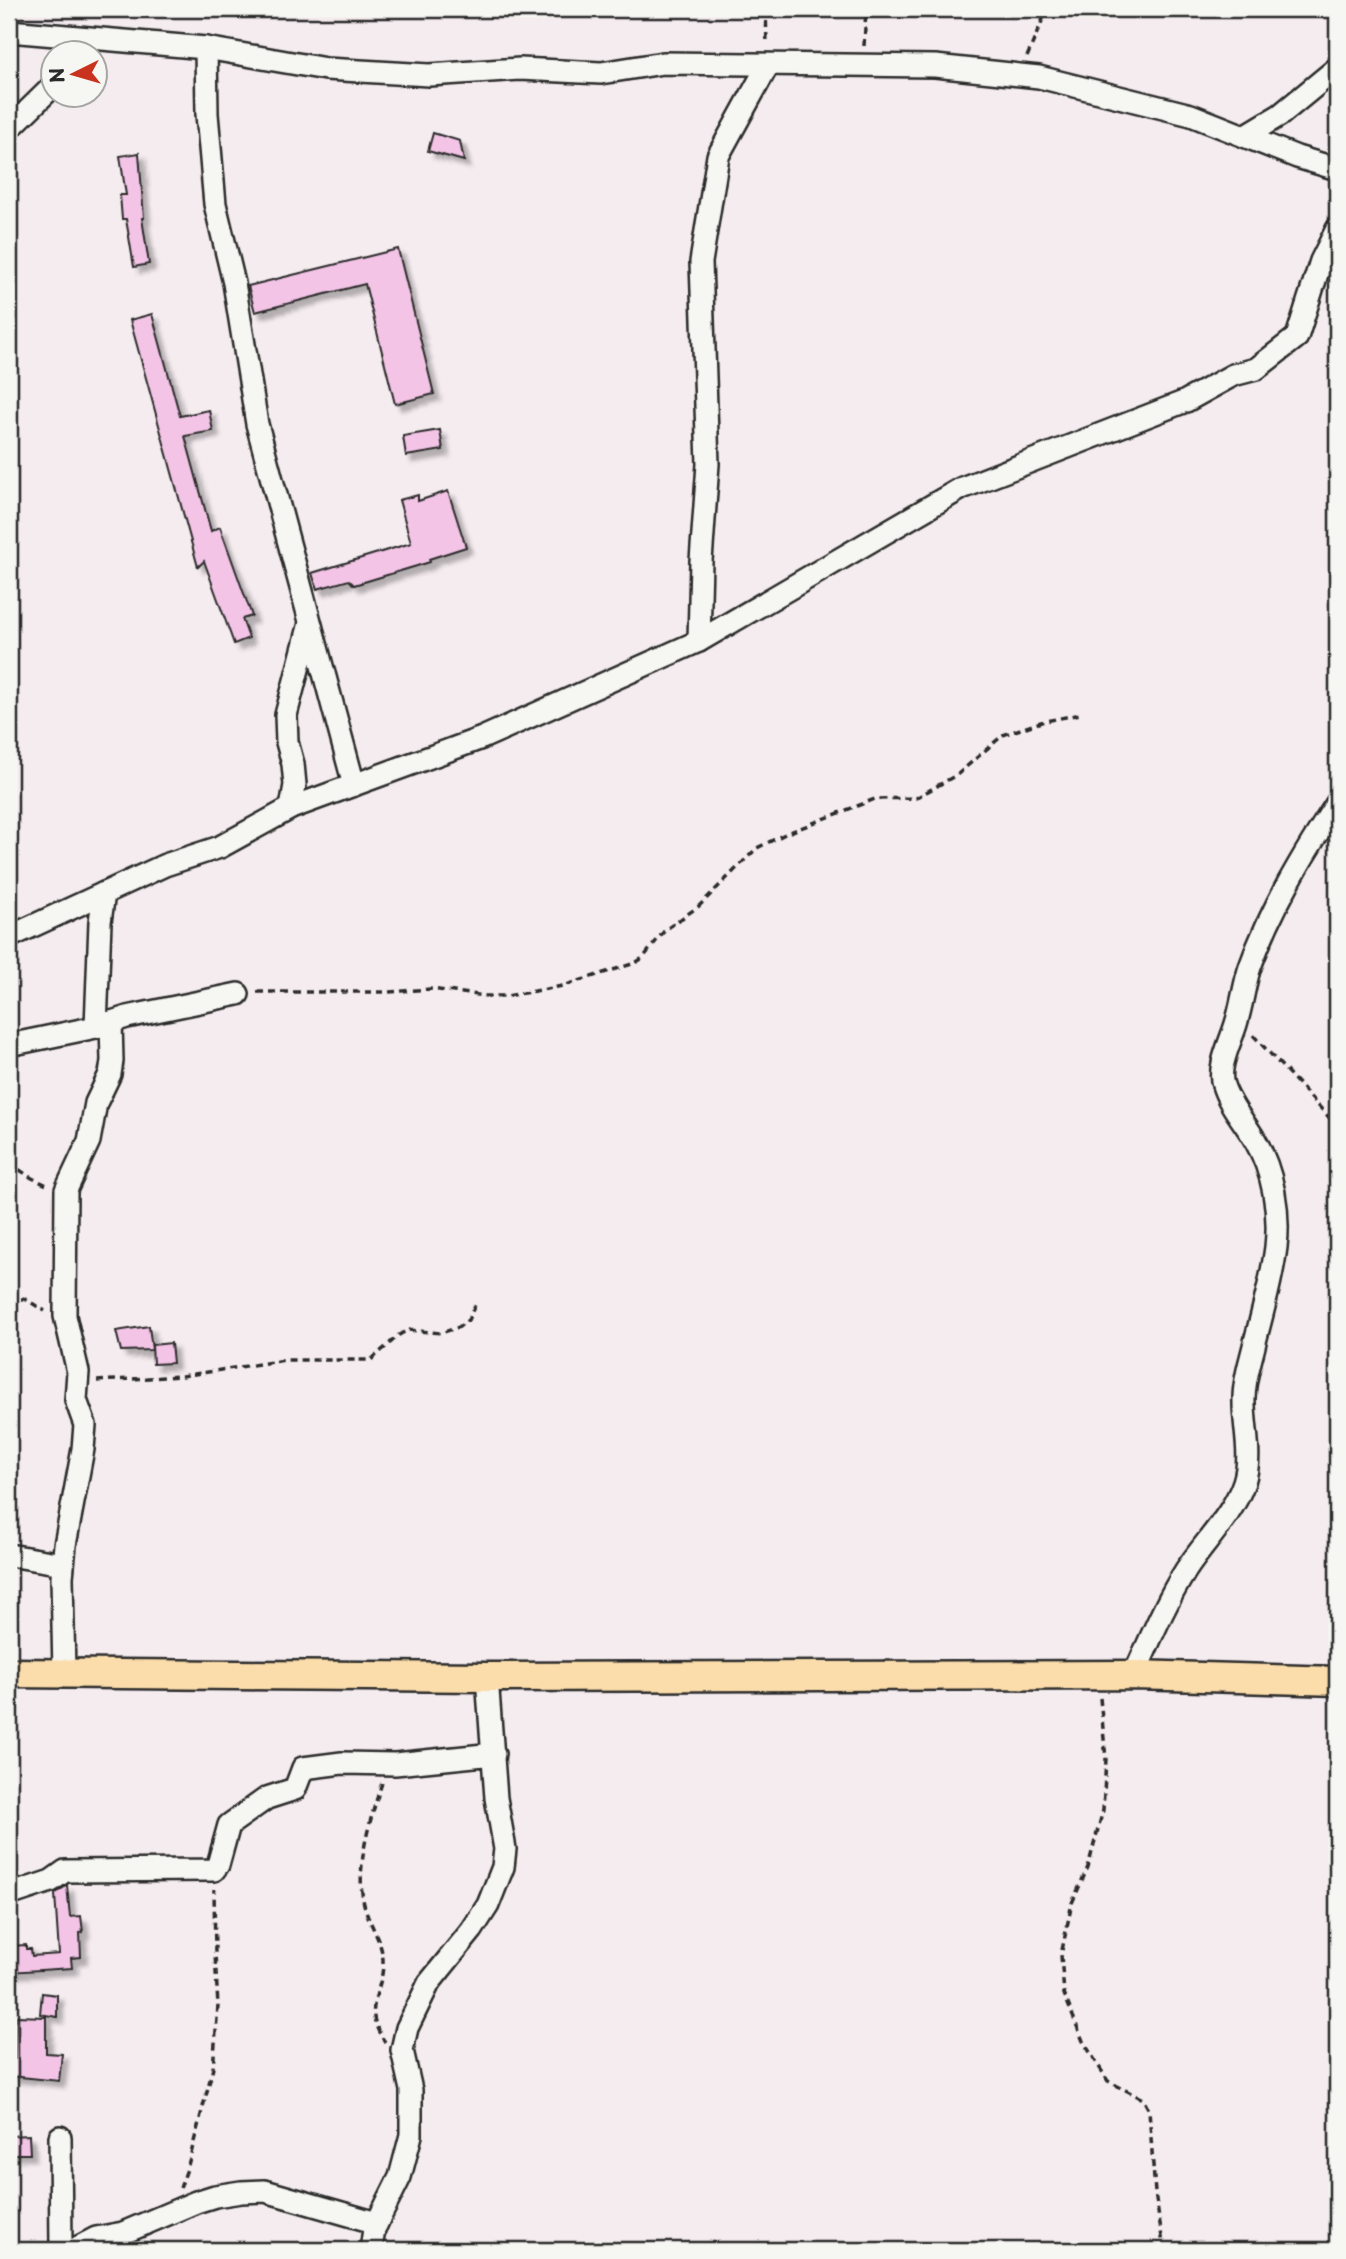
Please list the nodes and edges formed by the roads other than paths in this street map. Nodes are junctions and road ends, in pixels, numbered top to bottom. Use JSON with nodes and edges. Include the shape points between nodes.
{"nodes":[{"id":1,"x":9,"y":31,"type":"edge"},
{"id":2,"x":44,"y":38,"type":"edge"},
{"id":3,"x":108,"y":46,"type":"edge"},
{"id":4,"x":206,"y":48,"type":"junction"},
{"id":5,"x":768,"y":65,"type":"junction"},
{"id":6,"x":1337,"y":68,"type":"edge"},
{"id":7,"x":38,"y":101,"type":"edge"},
{"id":8,"x":9,"y":129,"type":"edge"},
{"id":9,"x":1245,"y":136,"type":"junction"},
{"id":10,"x":1337,"y":169,"type":"edge"},
{"id":11,"x":1337,"y":229,"type":"edge"},
{"id":12,"x":310,"y":622,"type":"junction"},
{"id":13,"x":699,"y":641,"type":"junction"},
{"id":14,"x":354,"y":785,"type":"junction"},
{"id":15,"x":1337,"y":803,"type":"edge"},
{"id":16,"x":291,"y":808,"type":"junction"},
{"id":17,"x":104,"y":893,"type":"junction"},
{"id":18,"x":77,"y":905,"type":"junction"},
{"id":19,"x":100,"y":922,"type":"junction"},
{"id":20,"x":9,"y":937,"type":"edge"},
{"id":21,"x":237,"y":994,"type":"road end"},
{"id":22,"x":104,"y":1025,"type":"junction"},
{"id":23,"x":9,"y":1045,"type":"edge"},
{"id":24,"x":9,"y":1555,"type":"edge"},
{"id":25,"x":63,"y":1564,"type":"junction"},
{"id":26,"x":9,"y":1673,"type":"edge"},
{"id":27,"x":64,"y":1673,"type":"junction"},
{"id":28,"x":1134,"y":1675,"type":"junction"},
{"id":29,"x":486,"y":1677,"type":"junction"},
{"id":30,"x":1337,"y":1681,"type":"edge"},
{"id":31,"x":494,"y":1754,"type":"junction"},
{"id":32,"x":9,"y":1895,"type":"edge"},
{"id":33,"x":60,"y":2137,"type":"dead end"},
{"id":34,"x":377,"y":2223,"type":"junction"},
{"id":35,"x":61,"y":2250,"type":"edge"},
{"id":36,"x":73,"y":2250,"type":"edge"},
{"id":37,"x":371,"y":2250,"type":"edge"}],
"edges":[{"from":1,"to":2,"type":"street"},
{"from":3,"to":4,"type":"street"},
{"from":4,"to":5,"type":"street","via":[[326,69],[429,75],[520,69],[601,72],[663,63]]},
{"from":4,"to":12,"type":"street","via":[[215,204],[257,424]]},
{"from":5,"to":9,"type":"street","via":[[935,66],[1039,77],[1191,115]]},
{"from":5,"to":13,"type":"street","via":[[719,156],[701,262],[708,464]]},
{"from":6,"to":9,"type":"street","via":[[1280,115]]},
{"from":7,"to":8,"type":"street"},
{"from":9,"to":10,"type":"street"},
{"from":11,"to":13,"type":"street","via":[[1321,261],[1297,337],[1256,369],[962,488]]},
{"from":12,"to":14,"type":"street"},
{"from":12,"to":16,"type":"street","via":[[286,715],[295,785]]},
{"from":13,"to":14,"type":"street","via":[[482,738]]},
{"from":14,"to":16,"type":"street"},
{"from":15,"to":28,"type":"street","via":[[1301,857],[1269,922],[1249,969],[1222,1068],[1229,1101],[1256,1141],[1275,1194],[1276,1245],[1244,1398],[1248,1457],[1244,1481],[1175,1589]]},
{"from":16,"to":17,"type":"street","via":[[220,847],[164,865]]},
{"from":17,"to":18,"type":"street"},
{"from":17,"to":19,"type":"street"},
{"from":18,"to":19,"type":"street"},
{"from":18,"to":20,"type":"street"},
{"from":19,"to":22,"type":"street"},
{"from":21,"to":22,"type":"street"},
{"from":22,"to":23,"type":"street"},
{"from":22,"to":25,"type":"street","via":[[112,1061],[110,1074],[96,1103],[89,1141],[66,1190],[67,1321],[78,1372],[76,1400],[85,1425]]},
{"from":24,"to":25,"type":"street"},
{"from":25,"to":27,"type":"street"},
{"from":26,"to":27,"type":"main road"},
{"from":27,"to":29,"type":"main road"},
{"from":28,"to":29,"type":"main road"},
{"from":28,"to":30,"type":"main road"},
{"from":29,"to":31,"type":"street"},
{"from":31,"to":32,"type":"street","via":[[303,1768],[295,1789],[267,1798],[229,1825],[214,1870],[65,1871],[51,1881]]},
{"from":31,"to":34,"type":"street","via":[[503,1867],[483,1913],[419,2000],[403,2040],[411,2090],[411,2135],[400,2177]]},
{"from":33,"to":35,"type":"street"},
{"from":34,"to":36,"type":"street","via":[[265,2191],[215,2196]]},
{"from":34,"to":37,"type":"street"}]}
